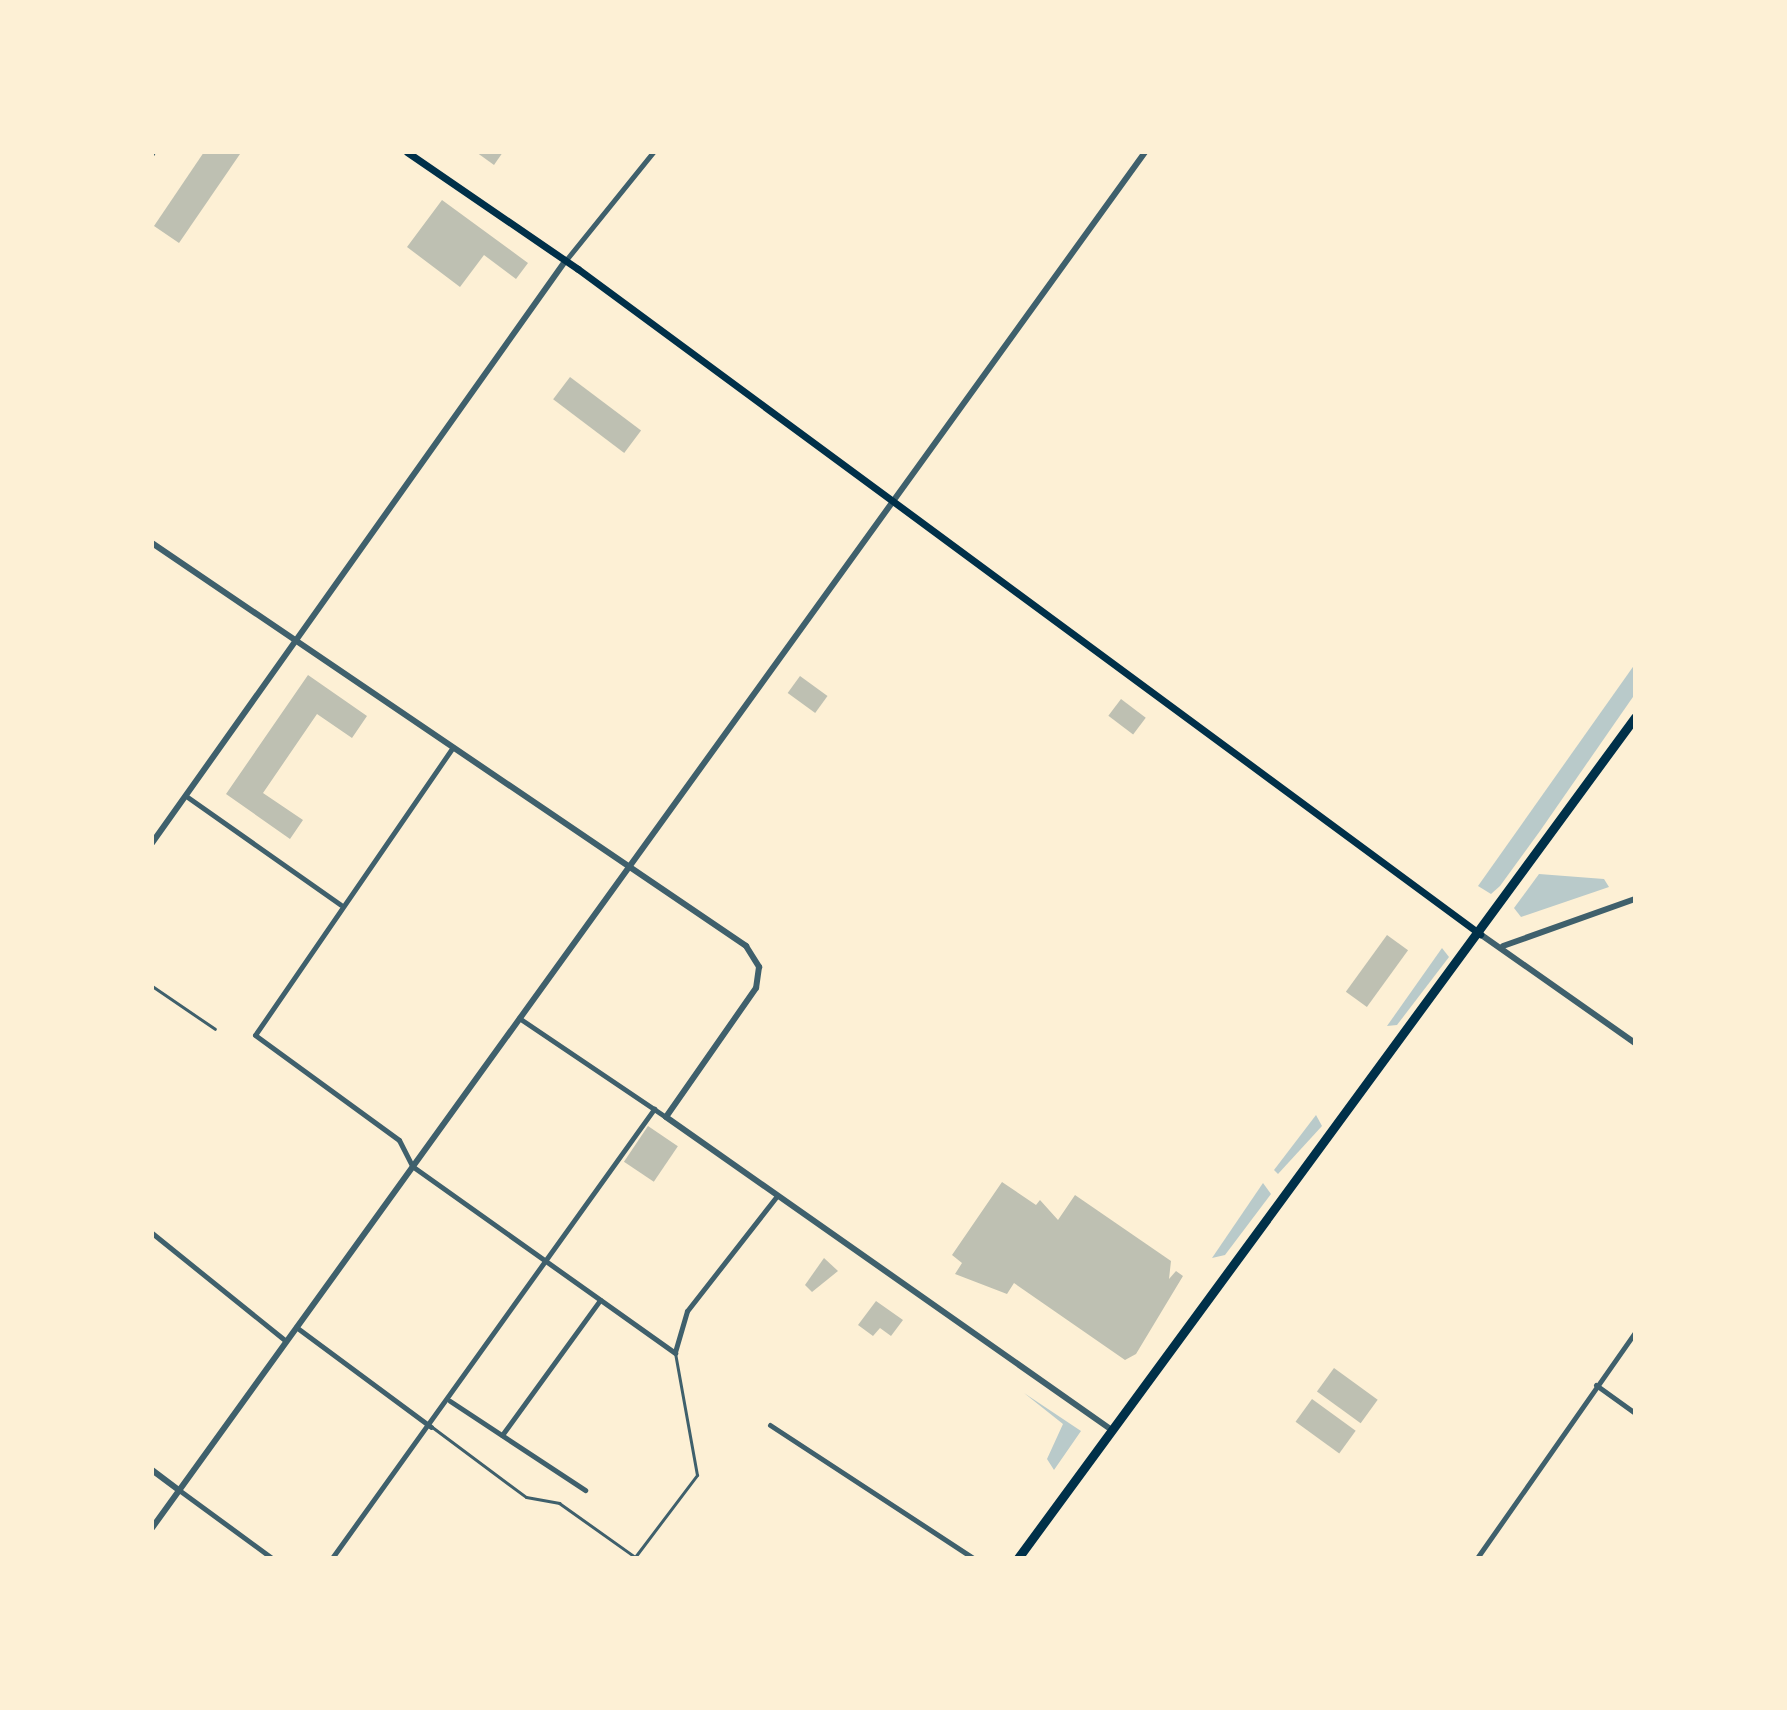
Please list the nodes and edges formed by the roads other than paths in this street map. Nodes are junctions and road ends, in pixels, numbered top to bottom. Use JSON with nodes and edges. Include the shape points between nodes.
{"nodes":[{"id":1,"x":407,"y":152,"type":"edge"},
{"id":2,"x":653,"y":152,"type":"edge"},
{"id":3,"x":1145,"y":152,"type":"edge"},
{"id":4,"x":566,"y":260,"type":"junction"},
{"id":5,"x":891,"y":502,"type":"junction"},
{"id":6,"x":152,"y":543,"type":"edge"},
{"id":7,"x":296,"y":642,"type":"junction"},
{"id":8,"x":1635,"y":717,"type":"edge"},
{"id":9,"x":453,"y":747,"type":"junction"},
{"id":10,"x":186,"y":796,"type":"junction"},
{"id":11,"x":152,"y":843,"type":"edge"},
{"id":12,"x":628,"y":862,"type":"junction"},
{"id":13,"x":1635,"y":899,"type":"edge"},
{"id":14,"x":341,"y":905,"type":"junction"},
{"id":15,"x":1480,"y":934,"type":"junction"},
{"id":16,"x":1502,"y":947,"type":"junction"},
{"id":17,"x":152,"y":986,"type":"edge"},
{"id":18,"x":519,"y":1018,"type":"junction"},
{"id":19,"x":215,"y":1029,"type":"dead end"},
{"id":20,"x":1635,"y":1043,"type":"edge"},
{"id":21,"x":654,"y":1109,"type":"junction"},
{"id":22,"x":666,"y":1117,"type":"junction"},
{"id":23,"x":412,"y":1166,"type":"junction"},
{"id":24,"x":776,"y":1197,"type":"junction"},
{"id":25,"x":152,"y":1233,"type":"edge"},
{"id":26,"x":549,"y":1262,"type":"junction"},
{"id":27,"x":600,"y":1300,"type":"junction"},
{"id":28,"x":296,"y":1327,"type":"junction"},
{"id":29,"x":1635,"y":1332,"type":"edge"},
{"id":30,"x":286,"y":1341,"type":"junction"},
{"id":31,"x":675,"y":1353,"type":"junction"},
{"id":32,"x":1596,"y":1385,"type":"junction"},
{"id":33,"x":450,"y":1401,"type":"junction"},
{"id":34,"x":1635,"y":1413,"type":"edge"},
{"id":35,"x":770,"y":1425,"type":"dead end"},
{"id":36,"x":431,"y":1427,"type":"junction"},
{"id":37,"x":1109,"y":1428,"type":"junction"},
{"id":38,"x":502,"y":1435,"type":"junction"},
{"id":39,"x":152,"y":1470,"type":"edge"},
{"id":40,"x":179,"y":1490,"type":"junction"},
{"id":41,"x":585,"y":1490,"type":"dead end"},
{"id":42,"x":152,"y":1528,"type":"edge"},
{"id":43,"x":635,"y":1557,"type":"edge"},
{"id":44,"x":272,"y":1558,"type":"edge"},
{"id":45,"x":332,"y":1558,"type":"edge"},
{"id":46,"x":973,"y":1558,"type":"edge"},
{"id":47,"x":1018,"y":1558,"type":"edge"},
{"id":48,"x":1477,"y":1558,"type":"edge"}],
"edges":[{"from":1,"to":4,"type":"main road"},
{"from":2,"to":4,"type":"street"},
{"from":3,"to":5,"type":"street"},
{"from":4,"to":5,"type":"main road"},
{"from":4,"to":7,"type":"street"},
{"from":5,"to":12,"type":"street"},
{"from":5,"to":15,"type":"main road"},
{"from":6,"to":7,"type":"street"},
{"from":7,"to":9,"type":"street"},
{"from":7,"to":10,"type":"street"},
{"from":8,"to":15,"type":"highway"},
{"from":9,"to":12,"type":"street"},
{"from":9,"to":14,"type":"street"},
{"from":10,"to":11,"type":"street"},
{"from":10,"to":14,"type":"street"},
{"from":12,"to":18,"type":"street"},
{"from":12,"to":22,"type":"street","via":[[746,946],[759,967],[752,994]]},
{"from":13,"to":16,"type":"street"},
{"from":14,"to":23,"type":"street","via":[[255,1035],[399,1140]]},
{"from":15,"to":16,"type":"street"},
{"from":15,"to":37,"type":"highway"},
{"from":16,"to":20,"type":"street"},
{"from":17,"to":19,"type":"lane"},
{"from":18,"to":21,"type":"street"},
{"from":18,"to":23,"type":"street"},
{"from":21,"to":22,"type":"street"},
{"from":21,"to":26,"type":"street"},
{"from":22,"to":24,"type":"street"},
{"from":23,"to":26,"type":"street"},
{"from":23,"to":28,"type":"street"},
{"from":24,"to":31,"type":"street","via":[[687,1311]]},
{"from":24,"to":37,"type":"street"},
{"from":25,"to":30,"type":"street"},
{"from":26,"to":27,"type":"street"},
{"from":26,"to":33,"type":"street"},
{"from":27,"to":31,"type":"street"},
{"from":27,"to":38,"type":"street"},
{"from":28,"to":30,"type":"street"},
{"from":28,"to":36,"type":"street"},
{"from":29,"to":32,"type":"street"},
{"from":30,"to":40,"type":"street"},
{"from":31,"to":43,"type":"lane","via":[[697,1475]]},
{"from":32,"to":34,"type":"street"},
{"from":32,"to":48,"type":"street"},
{"from":33,"to":36,"type":"street"},
{"from":33,"to":38,"type":"street"},
{"from":35,"to":46,"type":"street"},
{"from":36,"to":43,"type":"lane","via":[[526,1497],[559,1503]]},
{"from":36,"to":45,"type":"street"},
{"from":37,"to":47,"type":"highway"},
{"from":38,"to":41,"type":"street"},
{"from":39,"to":40,"type":"street"},
{"from":40,"to":42,"type":"street"},
{"from":40,"to":44,"type":"street"}]}
